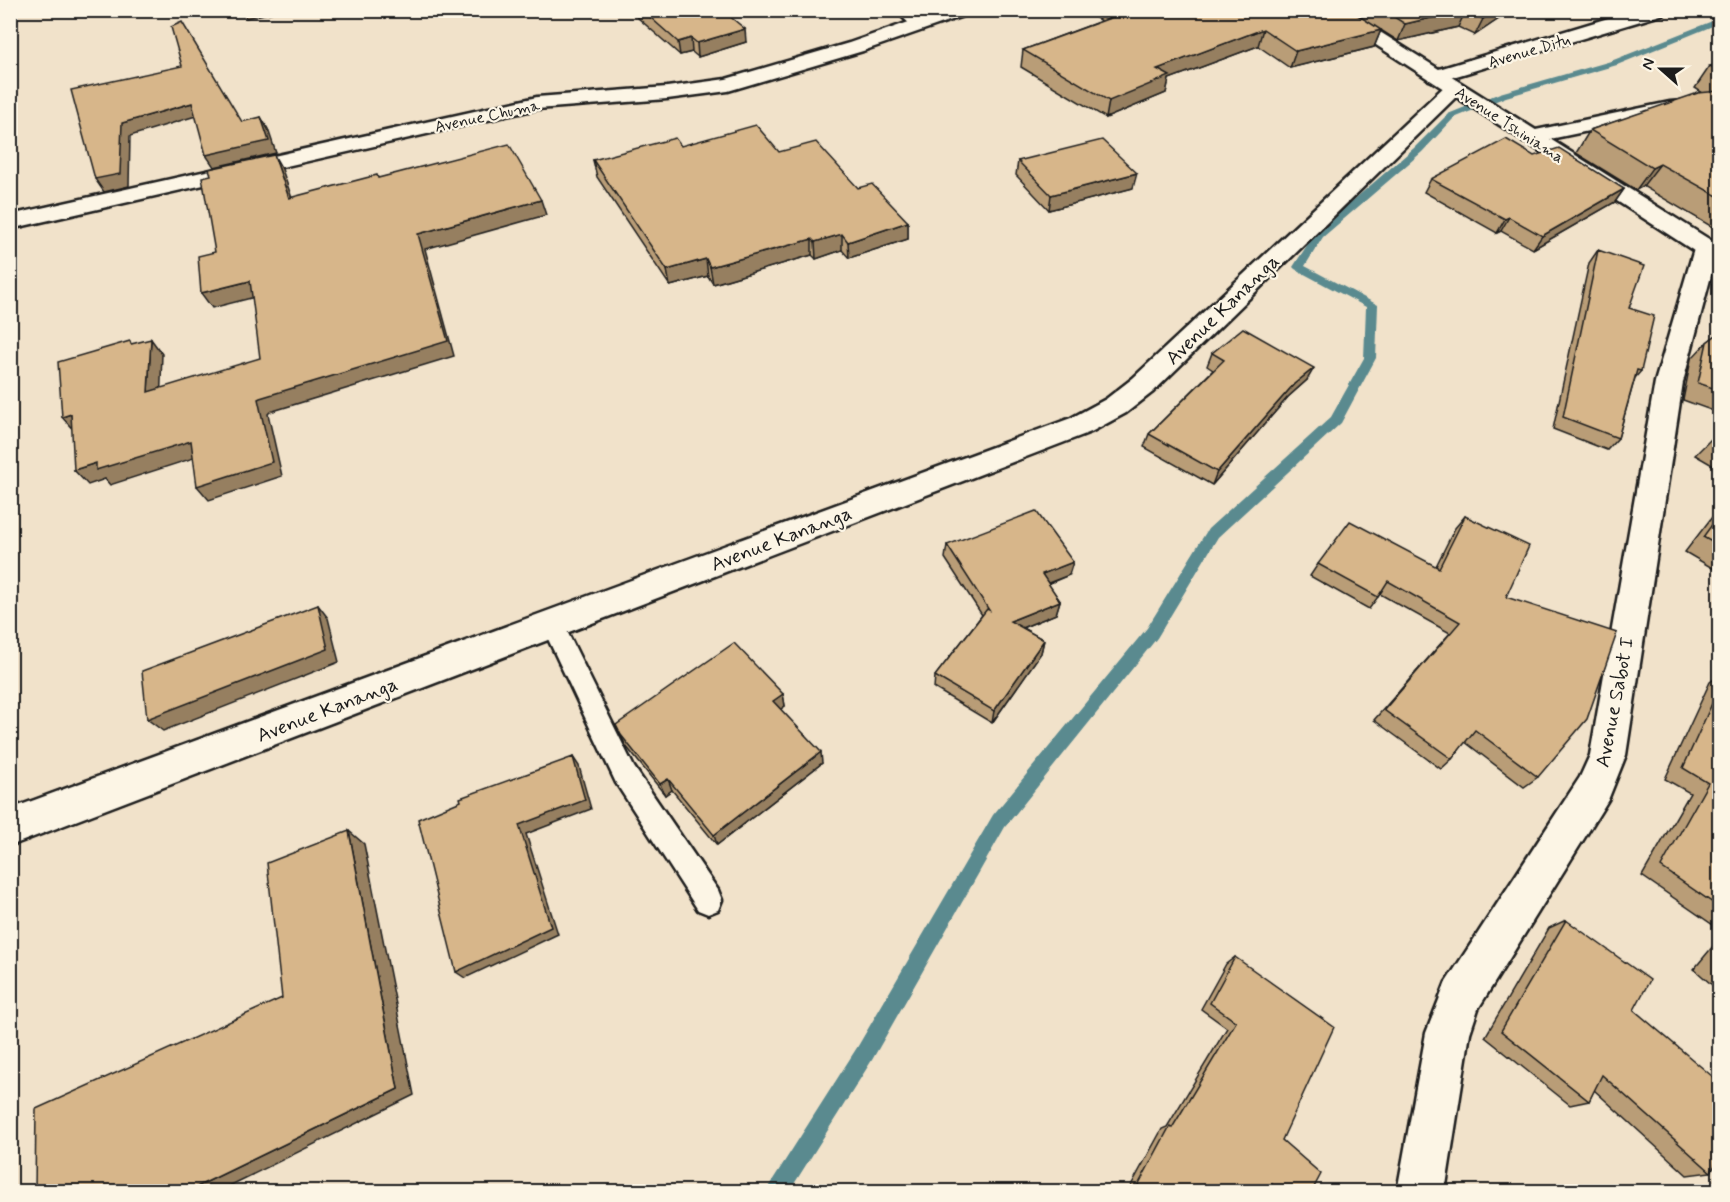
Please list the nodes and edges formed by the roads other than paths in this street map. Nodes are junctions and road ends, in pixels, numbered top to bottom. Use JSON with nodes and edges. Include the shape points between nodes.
{"nodes":[{"id":1,"x":902,"y":10,"type":"edge"},
{"id":2,"x":962,"y":10,"type":"edge"},
{"id":3,"x":1331,"y":10,"type":"edge"},
{"id":4,"x":1657,"y":10,"type":"edge"},
{"id":5,"x":919,"y":25,"type":"junction"},
{"id":6,"x":1462,"y":93,"type":"junction"},
{"id":7,"x":1719,"y":104,"type":"edge"},
{"id":8,"x":1531,"y":137,"type":"junction"},
{"id":9,"x":10,"y":222,"type":"edge"},
{"id":10,"x":1712,"y":253,"type":"edge"},
{"id":11,"x":552,"y":624,"type":"junction"},
{"id":12,"x":10,"y":828,"type":"edge"},
{"id":13,"x":708,"y":900,"type":"dead end"},
{"id":14,"x":1421,"y":1191,"type":"edge"}],
"edges":[{"from":1,"to":5,"type":"lane"},
{"from":2,"to":5,"type":"street","name":"Avenue Chuma"},
{"from":3,"to":6,"type":"street","name":"Avenue Tshiniama"},
{"from":4,"to":6,"type":"street","name":"Avenue Ditu"},
{"from":5,"to":9,"type":"street","name":"Avenue Chuma","via":[[728,85],[537,103]]},
{"from":6,"to":8,"type":"street","name":"Avenue Tshiniama"},
{"from":6,"to":11,"type":"street","name":"Avenue Kananga","via":[[1116,406],[1081,425]]},
{"from":7,"to":8,"type":"street","via":[[1670,108]]},
{"from":8,"to":10,"type":"street","name":"Avenue Tshiniama"},
{"from":10,"to":14,"type":"street","name":"Avenue Sabot I","via":[[1669,382],[1608,755],[1594,788],[1461,997],[1448,1033]]},
{"from":11,"to":12,"type":"street","name":"Avenue Kananga"},
{"from":11,"to":13,"type":"lane","via":[[625,775]]}]}
